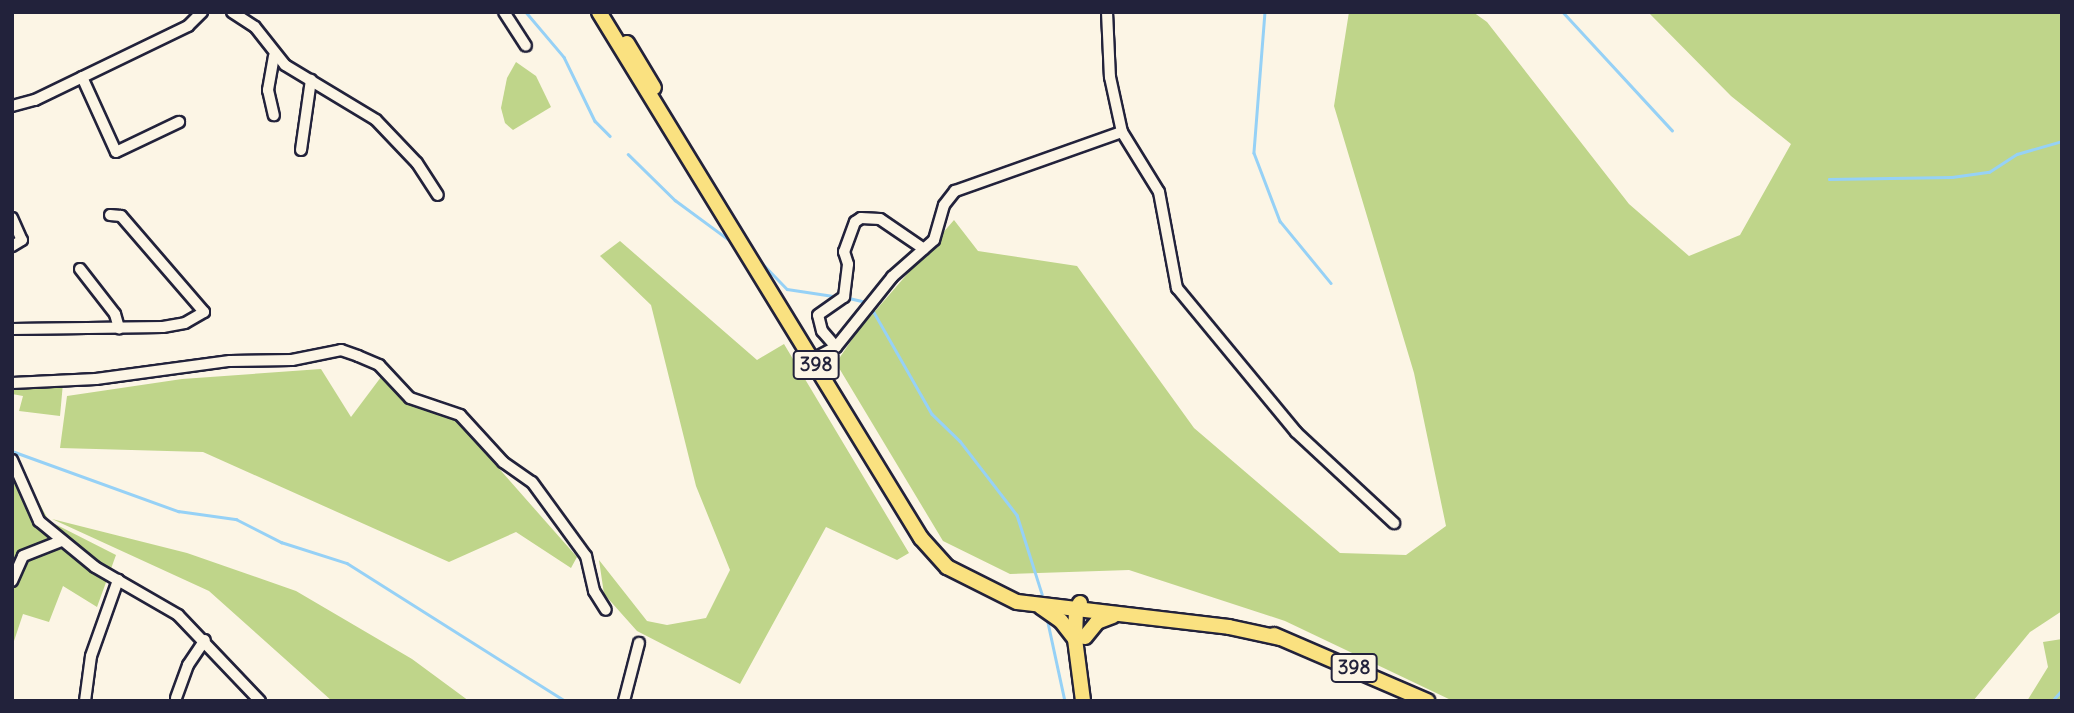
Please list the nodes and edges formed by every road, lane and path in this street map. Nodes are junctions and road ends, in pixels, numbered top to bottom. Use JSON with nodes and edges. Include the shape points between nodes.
{"nodes":[{"id":1,"x":202,"y":12,"type":"edge"},
{"id":2,"x":232,"y":12,"type":"edge"},
{"id":3,"x":504,"y":12,"type":"edge"},
{"id":4,"x":599,"y":12,"type":"edge"},
{"id":5,"x":610,"y":12,"type":"edge"},
{"id":6,"x":1107,"y":12,"type":"edge"},
{"id":7,"x":526,"y":47,"type":"dead end"},
{"id":8,"x":274,"y":56,"type":"junction"},
{"id":9,"x":82,"y":77,"type":"junction"},
{"id":10,"x":311,"y":80,"type":"junction"},
{"id":11,"x":12,"y":106,"type":"edge"},
{"id":12,"x":274,"y":115,"type":"dead end"},
{"id":13,"x":667,"y":118,"type":"junction"},
{"id":14,"x":179,"y":122,"type":"dead end"},
{"id":15,"x":1122,"y":132,"type":"junction"},
{"id":16,"x":301,"y":150,"type":"dead end"},
{"id":17,"x":438,"y":195,"type":"dead end"},
{"id":18,"x":110,"y":215,"type":"dead end"},
{"id":19,"x":12,"y":218,"type":"edge"},
{"id":20,"x":12,"y":246,"type":"edge"},
{"id":21,"x":924,"y":249,"type":"junction"},
{"id":22,"x":79,"y":269,"type":"dead end"},
{"id":23,"x":119,"y":328,"type":"junction"},
{"id":24,"x":12,"y":329,"type":"edge"},
{"id":25,"x":836,"y":346,"type":"junction"},
{"id":26,"x":813,"y":359,"type":"junction"},
{"id":27,"x":12,"y":383,"type":"edge"},
{"id":28,"x":12,"y":460,"type":"edge"},
{"id":29,"x":1394,"y":523,"type":"dead end"},
{"id":30,"x":61,"y":541,"type":"junction"},
{"id":31,"x":118,"y":580,"type":"junction"},
{"id":32,"x":12,"y":581,"type":"edge"},
{"id":33,"x":986,"y":590,"type":"junction"},
{"id":34,"x":1035,"y":605,"type":"junction"},
{"id":35,"x":1080,"y":608,"type":"junction"},
{"id":36,"x":606,"y":610,"type":"dead end"},
{"id":37,"x":1115,"y":615,"type":"junction"},
{"id":38,"x":1080,"y":638,"type":"junction"},
{"id":39,"x":1280,"y":638,"type":"junction"},
{"id":40,"x":205,"y":639,"type":"junction"},
{"id":41,"x":639,"y":643,"type":"dead end"},
{"id":42,"x":176,"y":698,"type":"dead end"},
{"id":43,"x":85,"y":701,"type":"edge"},
{"id":44,"x":260,"y":701,"type":"edge"},
{"id":45,"x":624,"y":701,"type":"edge"},
{"id":46,"x":1083,"y":701,"type":"edge"},
{"id":47,"x":1427,"y":701,"type":"edge"}],
"edges":[{"from":1,"to":9,"type":"street","via":[[188,26]]},
{"from":2,"to":8,"type":"street","via":[[255,27]]},
{"from":3,"to":7,"type":"street"},
{"from":4,"to":13,"type":"main road","number":"398","via":[[635,75]]},
{"from":5,"to":13,"type":"main road","number":"398"},
{"from":6,"to":15,"type":"street","via":[[1110,77]]},
{"from":8,"to":10,"type":"street"},
{"from":8,"to":12,"type":"street","via":[[268,90]]},
{"from":9,"to":11,"type":"street"},
{"from":9,"to":14,"type":"street","via":[[116,152]]},
{"from":10,"to":16,"type":"street"},
{"from":10,"to":17,"type":"street","via":[[376,120],[417,163]]},
{"from":13,"to":26,"type":"main road","number":"398"},
{"from":15,"to":21,"type":"street","via":[[955,191],[944,205],[934,240]]},
{"from":15,"to":29,"type":"street","via":[[1159,192],[1177,288],[1296,432]]},
{"from":18,"to":23,"type":"street","via":[[121,216],[204,312],[185,323]]},
{"from":19,"to":20,"type":"street","via":[[22,240]]},
{"from":21,"to":25,"type":"street","via":[[891,277]]},
{"from":21,"to":25,"type":"street","via":[[880,219],[855,222],[844,252],[848,264],[845,297],[818,314],[822,331]]},
{"from":22,"to":23,"type":"street","via":[[115,314]]},
{"from":23,"to":24,"type":"street"},
{"from":25,"to":26,"type":"street"},
{"from":26,"to":33,"type":"main road","number":"398","via":[[932,553]]},
{"from":27,"to":36,"type":"street","via":[[96,379],[230,361],[282,361],[341,350],[358,356],[379,365],[410,398],[460,415],[503,462],[532,482],[586,556],[594,591]]},
{"from":28,"to":30,"type":"street","via":[[19,468],[29,506]]},
{"from":30,"to":31,"type":"street"},
{"from":30,"to":32,"type":"street","via":[[23,556]]},
{"from":31,"to":40,"type":"street","via":[[178,615]]},
{"from":31,"to":43,"type":"street","via":[[91,656]]},
{"from":33,"to":34,"type":"main road","number":"398"},
{"from":33,"to":35,"type":"main road","number":"398"},
{"from":34,"to":35,"type":"main road","number":"398"},
{"from":34,"to":38,"type":"main road","via":[[1055,615]]},
{"from":35,"to":37,"type":"main road","number":"398"},
{"from":35,"to":38,"type":"main road"},
{"from":35,"to":39,"type":"main road","number":"398","via":[[1239,621]]},
{"from":37,"to":38,"type":"main road","via":[[1097,622]]},
{"from":37,"to":39,"type":"main road","number":"398","via":[[1229,627]]},
{"from":38,"to":46,"type":"main road"},
{"from":39,"to":47,"type":"main road","number":"398"},
{"from":40,"to":42,"type":"street","via":[[188,665]]},
{"from":40,"to":44,"type":"street"},
{"from":41,"to":45,"type":"street"}]}
